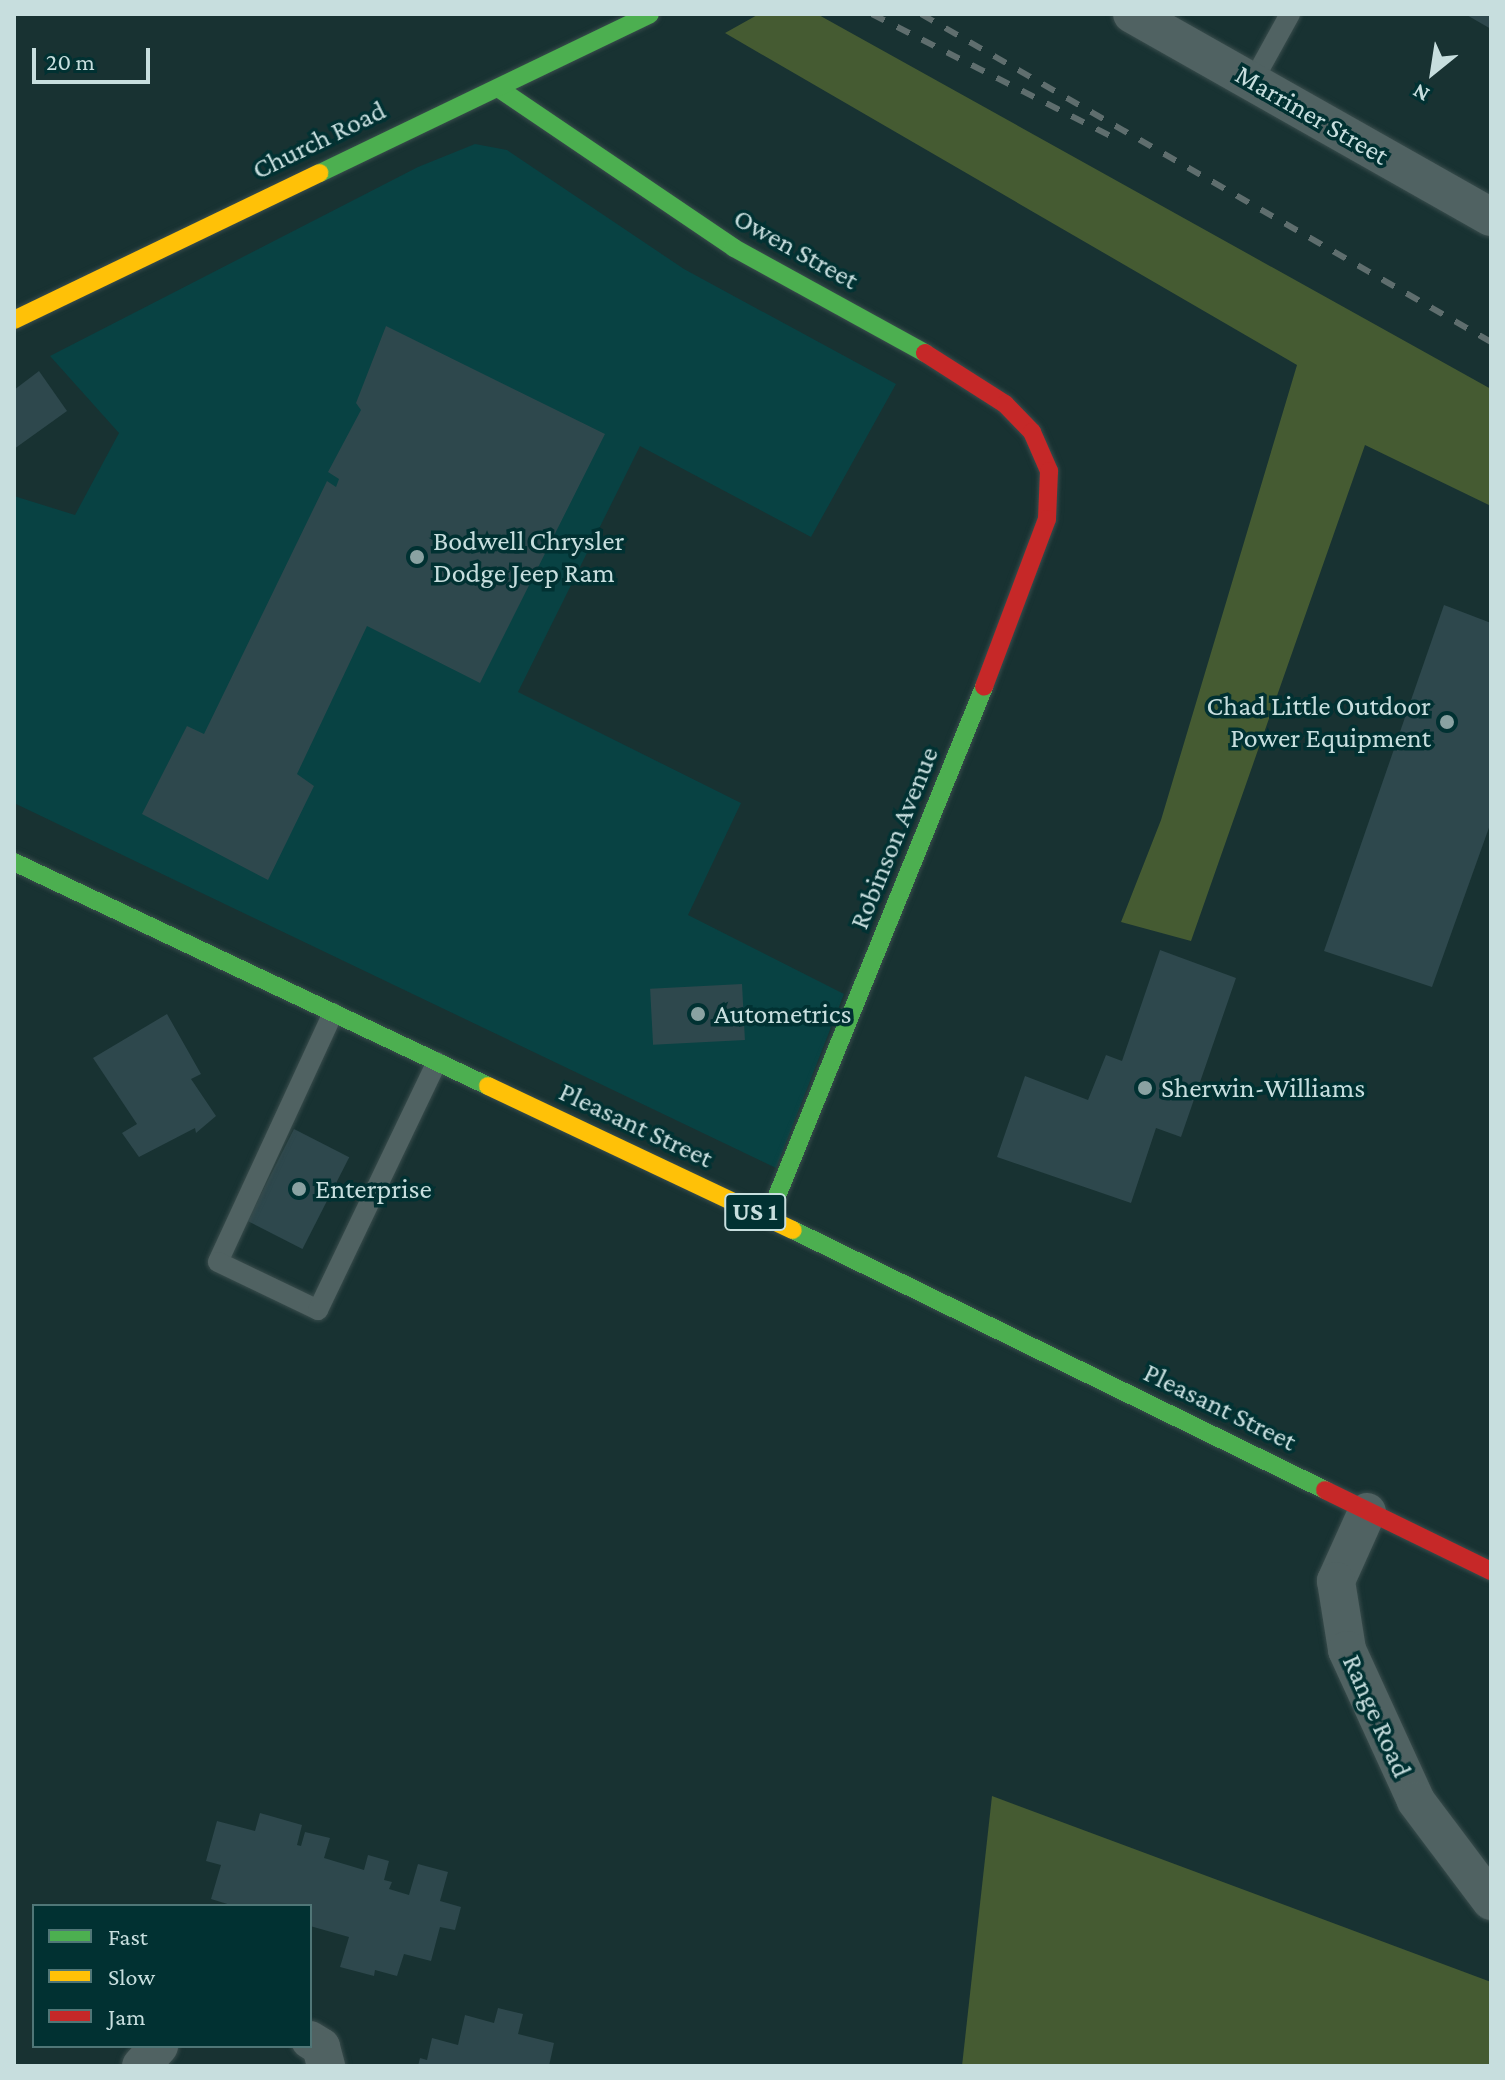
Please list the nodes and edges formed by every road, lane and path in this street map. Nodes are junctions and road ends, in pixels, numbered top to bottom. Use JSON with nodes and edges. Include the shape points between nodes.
{"nodes":[{"id":1,"x":650,"y":14,"type":"edge"},
{"id":2,"x":1132,"y":14,"type":"edge"},
{"id":3,"x":1290,"y":14,"type":"edge"},
{"id":4,"x":607,"y":24,"type":"edge"},
{"id":5,"x":1253,"y":81,"type":"junction"},
{"id":6,"x":498,"y":88,"type":"junction"},
{"id":7,"x":1491,"y":217,"type":"edge"},
{"id":8,"x":14,"y":320,"type":"edge"},
{"id":9,"x":1049,"y":471,"type":"joint"},
{"id":10,"x":14,"y":862,"type":"edge"},
{"id":11,"x":333,"y":1013,"type":"junction"},
{"id":12,"x":437,"y":1062,"type":"junction"},
{"id":13,"x":768,"y":1218,"type":"junction"},
{"id":14,"x":1367,"y":1512,"type":"junction"},
{"id":15,"x":1491,"y":1571,"type":"edge"},
{"id":16,"x":1491,"y":1901,"type":"edge"},
{"id":17,"x":312,"y":2041,"type":"edge"},
{"id":18,"x":157,"y":2048,"type":"edge"},
{"id":19,"x":141,"y":2066,"type":"edge"},
{"id":20,"x":326,"y":2066,"type":"edge"}],
"edges":[{"from":1,"to":4,"type":"main road","name":"Church Road"},
{"from":2,"to":5,"type":"street","name":"Marriner Street"},
{"from":3,"to":5,"type":"lane"},
{"from":4,"to":6,"type":"main road","name":"Church Road"},
{"from":5,"to":7,"type":"street","name":"Marriner Street"},
{"from":6,"to":8,"type":"main road","name":"Church Road"},
{"from":6,"to":9,"type":"main road","name":"Owen Street","via":[[734,248],[945,364],[1005,404],[1032,432]]},
{"from":9,"to":13,"type":"main road","name":"Robinson Avenue","via":[[1047,519],[1033,562],[827,1083]]},
{"from":10,"to":11,"type":"main road","name":"Pleasant Street","number":"US 1"},
{"from":11,"to":12,"type":"main road","name":"Pleasant Street","number":"US 1"},
{"from":11,"to":12,"type":"lane","via":[[218,1262],[318,1310]]},
{"from":12,"to":13,"type":"main road","name":"Pleasant Street","number":"US 1"},
{"from":13,"to":14,"type":"main road","name":"Pleasant Street","number":"US 1"},
{"from":14,"to":15,"type":"main road","name":"Pleasant Street","number":"US 1"},
{"from":14,"to":16,"type":"street","name":"Range Road","via":[[1336,1581],[1347,1650],[1416,1801]]},
{"from":17,"to":20,"type":"street","via":[[321,2047]]},
{"from":18,"to":19,"type":"street"}]}
